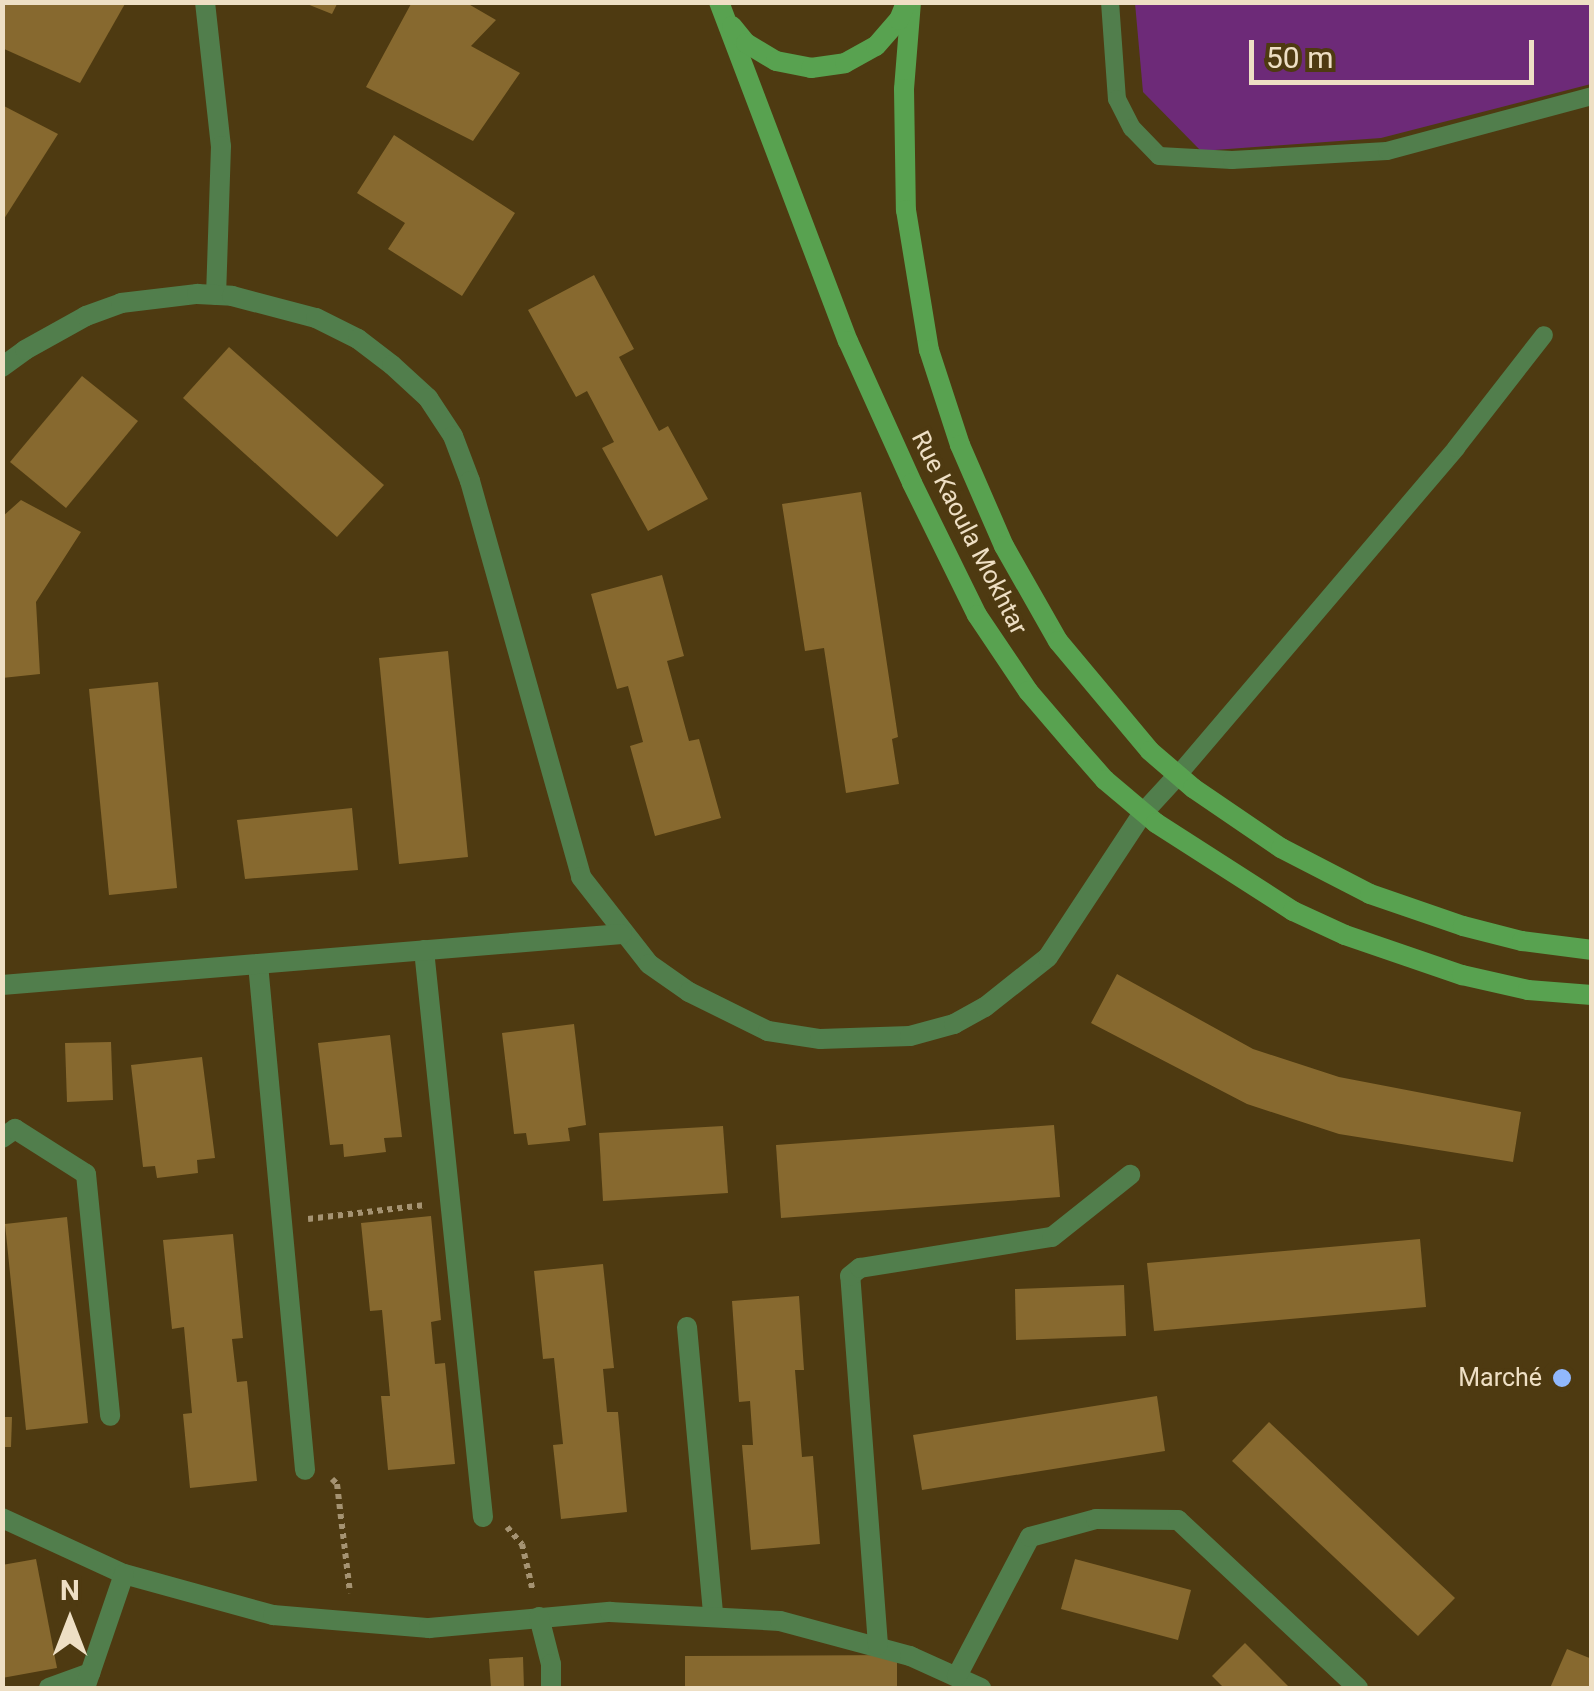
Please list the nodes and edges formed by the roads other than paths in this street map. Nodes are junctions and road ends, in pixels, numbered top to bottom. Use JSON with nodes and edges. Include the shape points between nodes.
{"nodes":[{"id":1,"x":205,"y":2,"type":"edge"},
{"id":2,"x":719,"y":2,"type":"edge"},
{"id":3,"x":908,"y":2,"type":"edge"},
{"id":4,"x":1110,"y":2,"type":"edge"},
{"id":5,"x":1592,"y":96,"type":"edge"},
{"id":6,"x":216,"y":295,"type":"junction"},
{"id":7,"x":1544,"y":335,"type":"dead end"},
{"id":8,"x":2,"y":368,"type":"edge"},
{"id":9,"x":1178,"y":775,"type":"junction"},
{"id":10,"x":1144,"y":813,"type":"junction"},
{"id":11,"x":622,"y":934,"type":"junction"},
{"id":12,"x":424,"y":950,"type":"junction"},
{"id":13,"x":1592,"y":950,"type":"edge"},
{"id":14,"x":258,"y":964,"type":"junction"},
{"id":15,"x":2,"y":985,"type":"edge"},
{"id":16,"x":1592,"y":996,"type":"edge"},
{"id":17,"x":2,"y":1138,"type":"edge"},
{"id":18,"x":1130,"y":1175,"type":"dead end"},
{"id":19,"x":687,"y":1327,"type":"dead end"},
{"id":20,"x":110,"y":1416,"type":"dead end"},
{"id":21,"x":305,"y":1470,"type":"road end"},
{"id":22,"x":483,"y":1517,"type":"road end"},
{"id":23,"x":2,"y":1518,"type":"edge"},
{"id":24,"x":124,"y":1574,"type":"junction"},
{"id":25,"x":714,"y":1614,"type":"junction"},
{"id":26,"x":539,"y":1617,"type":"junction"},
{"id":27,"x":878,"y":1645,"type":"junction"},
{"id":28,"x":957,"y":1676,"type":"junction"},
{"id":29,"x":87,"y":1681,"type":"edge"},
{"id":30,"x":49,"y":1688,"type":"edge"},
{"id":31,"x":551,"y":1688,"type":"edge"},
{"id":32,"x":981,"y":1688,"type":"edge"},
{"id":33,"x":1358,"y":1688,"type":"edge"}],
"edges":[{"from":1,"to":6,"type":"street","via":[[221,146]]},
{"from":2,"to":3,"type":"main road","via":[[746,43],[776,61],[811,68],[846,63],[876,46]]},
{"from":2,"to":10,"type":"main road","name":"Rue Kaoula Mokhtar","via":[[848,342],[977,615],[1028,690],[1105,780]]},
{"from":3,"to":9,"type":"main road","name":"Rue Kaoula Mokhtar","via":[[908,242],[929,350],[960,445],[1013,563],[1058,641]]},
{"from":4,"to":5,"type":"lane","via":[[1118,99],[1132,128],[1159,156],[1232,160],[1388,151]]},
{"from":6,"to":8,"type":"street","via":[[121,303],[54,332]]},
{"from":6,"to":11,"type":"street","via":[[273,304],[358,339],[428,398],[453,436],[581,877]]},
{"from":7,"to":9,"type":"lane"},
{"from":9,"to":10,"type":"street"},
{"from":9,"to":13,"type":"main road","name":"Rue Kaoula Mokhtar","via":[[1282,848],[1370,894],[1482,932]]},
{"from":10,"to":11,"type":"street","via":[[1074,922],[1034,970],[954,1024],[910,1036],[820,1039],[768,1031],[690,992],[649,964]]},
{"from":10,"to":16,"type":"main road","name":"Rue Kaoula Mokhtar","via":[[1248,886],[1345,935],[1474,978]]},
{"from":11,"to":12,"type":"street"},
{"from":12,"to":14,"type":"street"},
{"from":12,"to":22,"type":"street"},
{"from":14,"to":15,"type":"street"},
{"from":14,"to":21,"type":"street"},
{"from":17,"to":20,"type":"street","via":[[16,1129],[86,1174]]},
{"from":18,"to":27,"type":"street","via":[[1052,1237],[860,1268],[850,1276]]},
{"from":19,"to":25,"type":"street"},
{"from":23,"to":24,"type":"street"},
{"from":24,"to":26,"type":"street","via":[[273,1615],[353,1624],[429,1628]]},
{"from":24,"to":29,"type":"street"},
{"from":25,"to":26,"type":"street"},
{"from":25,"to":27,"type":"street","via":[[780,1621]]},
{"from":26,"to":31,"type":"street"},
{"from":27,"to":28,"type":"street"},
{"from":28,"to":32,"type":"street"},
{"from":28,"to":33,"type":"street","via":[[1030,1537],[1096,1519],[1178,1520]]},
{"from":29,"to":30,"type":"street"}]}
